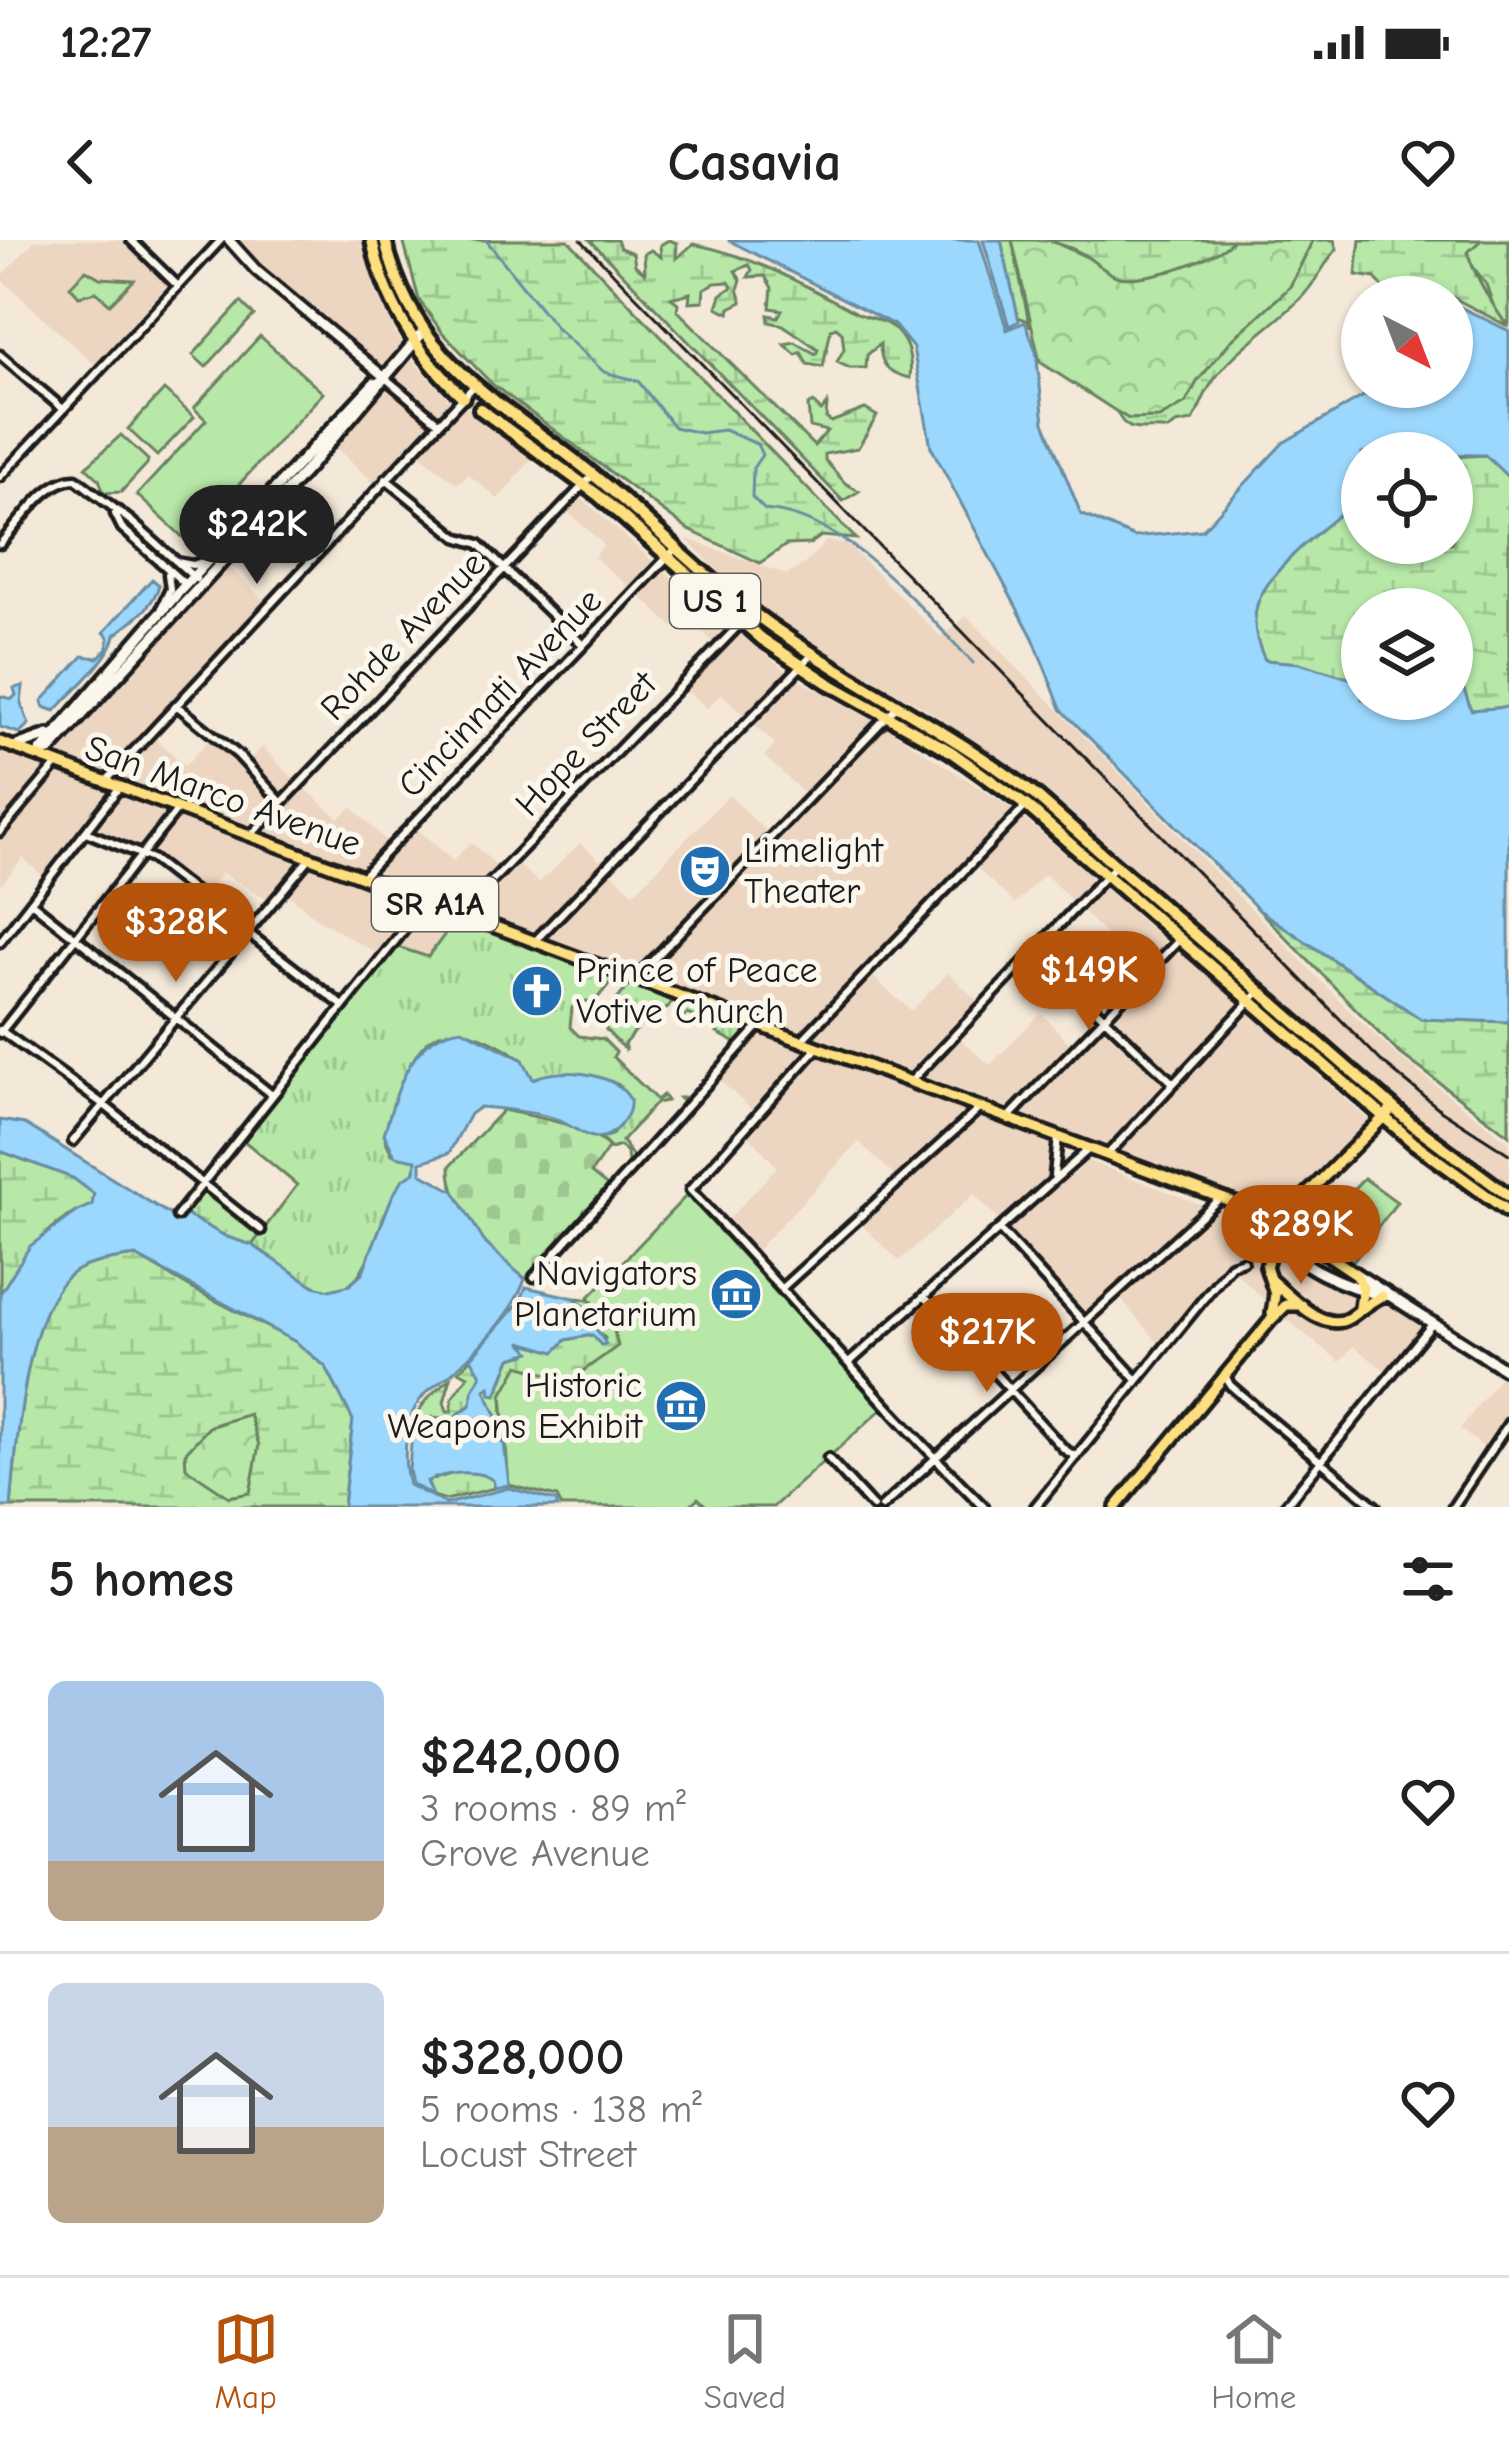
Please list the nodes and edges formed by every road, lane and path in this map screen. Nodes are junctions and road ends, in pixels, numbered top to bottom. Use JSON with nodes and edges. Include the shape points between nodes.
{"nodes":[{"id":1,"x":131,"y":240,"type":"edge"},
{"id":2,"x":225,"y":240,"type":"edge"},
{"id":3,"x":372,"y":240,"type":"edge"},
{"id":4,"x":385,"y":240,"type":"edge"},
{"id":5,"x":178,"y":286,"type":"junction"},
{"id":6,"x":418,"y":337,"type":"junction"},
{"id":7,"x":0,"y":355,"type":"edge"},
{"id":8,"x":383,"y":376,"type":"junction"},
{"id":9,"x":468,"y":392,"type":"junction"},
{"id":10,"x":63,"y":409,"type":"junction"},
{"id":11,"x":480,"y":409,"type":"joint"},
{"id":12,"x":439,"y":423,"type":"junction"},
{"id":13,"x":0,"y":477,"type":"edge"},
{"id":14,"x":386,"y":478,"type":"junction"},
{"id":15,"x":589,"y":480,"type":"junction"},
{"id":16,"x":113,"y":510,"type":"junction"},
{"id":17,"x":0,"y":544,"type":"edge"},
{"id":18,"x":221,"y":548,"type":"junction"},
{"id":19,"x":672,"y":553,"type":"junction"},
{"id":20,"x":174,"y":561,"type":"junction"},
{"id":21,"x":503,"y":569,"type":"junction"},
{"id":22,"x":167,"y":570,"type":"junction"},
{"id":23,"x":703,"y":572,"type":"joint"},
{"id":24,"x":194,"y":585,"type":"junction"},
{"id":25,"x":751,"y":613,"type":"junction"},
{"id":26,"x":152,"y":623,"type":"junction"},
{"id":27,"x":741,"y":623,"type":"junction"},
{"id":28,"x":584,"y":645,"type":"junction"},
{"id":29,"x":811,"y":656,"type":"junction"},
{"id":30,"x":801,"y":666,"type":"junction"},
{"id":31,"x":176,"y":704,"type":"junction"},
{"id":32,"x":897,"y":706,"type":"junction"},
{"id":33,"x":888,"y":716,"type":"junction"},
{"id":34,"x":57,"y":730,"type":"junction"},
{"id":35,"x":0,"y":742,"type":"edge"},
{"id":36,"x":14,"y":747,"type":"junction"},
{"id":37,"x":39,"y":754,"type":"junction"},
{"id":38,"x":58,"y":763,"type":"junction"},
{"id":39,"x":106,"y":780,"type":"junction"},
{"id":40,"x":122,"y":785,"type":"junction"},
{"id":41,"x":1031,"y":801,"type":"junction"},
{"id":42,"x":281,"y":802,"type":"junction"},
{"id":43,"x":180,"y":807,"type":"junction"},
{"id":44,"x":0,"y":832,"type":"edge"},
{"id":45,"x":86,"y":832,"type":"junction"},
{"id":46,"x":252,"y":834,"type":"junction"},
{"id":47,"x":142,"y":854,"type":"junction"},
{"id":48,"x":311,"y":856,"type":"junction"},
{"id":49,"x":1112,"y":870,"type":"junction"},
{"id":50,"x":363,"y":877,"type":"junction"},
{"id":51,"x":427,"y":901,"type":"junction"},
{"id":52,"x":31,"y":902,"type":"junction"},
{"id":53,"x":461,"y":914,"type":"junction"},
{"id":54,"x":247,"y":934,"type":"junction"},
{"id":55,"x":1185,"y":934,"type":"junction"},
{"id":56,"x":76,"y":938,"type":"junction"},
{"id":57,"x":535,"y":941,"type":"junction"},
{"id":58,"x":0,"y":942,"type":"edge"},
{"id":59,"x":1034,"y":951,"type":"junction"},
{"id":60,"x":635,"y":979,"type":"junction"},
{"id":61,"x":1255,"y":996,"type":"junction"},
{"id":62,"x":343,"y":1006,"type":"junction"},
{"id":63,"x":177,"y":1017,"type":"junction"},
{"id":64,"x":1103,"y":1018,"type":"junction"},
{"id":65,"x":760,"y":1025,"type":"junction"},
{"id":66,"x":1,"y":1032,"type":"edge"},
{"id":67,"x":801,"y":1041,"type":"junction"},
{"id":68,"x":818,"y":1047,"type":"junction"},
{"id":69,"x":910,"y":1082,"type":"junction"},
{"id":70,"x":1173,"y":1083,"type":"junction"},
{"id":71,"x":273,"y":1095,"type":"junction"},
{"id":72,"x":104,"y":1105,"type":"junction"},
{"id":73,"x":980,"y":1108,"type":"junction"},
{"id":74,"x":1388,"y":1113,"type":"junction"},
{"id":75,"x":1008,"y":1118,"type":"junction"},
{"id":76,"x":1058,"y":1137,"type":"junction"},
{"id":77,"x":73,"y":1141,"type":"dead end"},
{"id":78,"x":1088,"y":1150,"type":"junction"},
{"id":79,"x":1106,"y":1156,"type":"junction"},
{"id":80,"x":1052,"y":1181,"type":"junction"},
{"id":81,"x":202,"y":1184,"type":"junction"},
{"id":82,"x":1309,"y":1194,"type":"junction"},
{"id":83,"x":1509,"y":1196,"type":"edge"},
{"id":84,"x":1219,"y":1199,"type":"junction"},
{"id":85,"x":1509,"y":1212,"type":"edge"},
{"id":86,"x":177,"y":1216,"type":"dead end"},
{"id":87,"x":999,"y":1229,"type":"junction"},
{"id":88,"x":260,"y":1230,"type":"dead end"},
{"id":89,"x":1276,"y":1235,"type":"junction"},
{"id":90,"x":1304,"y":1241,"type":"junction"},
{"id":91,"x":1244,"y":1261,"type":"dead end"},
{"id":92,"x":1356,"y":1274,"type":"junction"},
{"id":93,"x":534,"y":1277,"type":"dead end"},
{"id":94,"x":1269,"y":1277,"type":"junction"},
{"id":95,"x":783,"y":1287,"type":"junction"},
{"id":96,"x":1364,"y":1290,"type":"junction"},
{"id":97,"x":1386,"y":1296,"type":"junction"},
{"id":98,"x":925,"y":1297,"type":"junction"},
{"id":99,"x":1302,"y":1305,"type":"junction"},
{"id":100,"x":1360,"y":1307,"type":"junction"},
{"id":101,"x":1270,"y":1321,"type":"junction"},
{"id":102,"x":1084,"y":1323,"type":"junction"},
{"id":103,"x":1433,"y":1324,"type":"junction"},
{"id":104,"x":850,"y":1362,"type":"junction"},
{"id":105,"x":1508,"y":1368,"type":"edge"},
{"id":106,"x":1137,"y":1380,"type":"junction"},
{"id":107,"x":1228,"y":1380,"type":"junction"},
{"id":108,"x":1011,"y":1390,"type":"junction"},
{"id":109,"x":1509,"y":1423,"type":"edge"},
{"id":110,"x":1076,"y":1457,"type":"junction"},
{"id":111,"x":828,"y":1458,"type":"dead end"},
{"id":112,"x":935,"y":1459,"type":"junction"},
{"id":113,"x":1321,"y":1462,"type":"junction"},
{"id":114,"x":878,"y":1507,"type":"edge"},
{"id":115,"x":984,"y":1507,"type":"edge"},
{"id":116,"x":1036,"y":1507,"type":"edge"},
{"id":117,"x":1116,"y":1507,"type":"edge"},
{"id":118,"x":1284,"y":1507,"type":"edge"},
{"id":119,"x":1376,"y":1507,"type":"edge"},
{"id":120,"x":1453,"y":1507,"type":"edge"}],
"edges":[{"from":1,"to":5,"type":"street"},
{"from":2,"to":5,"type":"street"},
{"from":2,"to":8,"type":"street"},
{"from":3,"to":6,"type":"highway","number":"US 1","via":[[389,298]]},
{"from":4,"to":6,"type":"highway","number":"US 1"},
{"from":5,"to":10,"type":"street"},
{"from":6,"to":8,"type":"main road"},
{"from":6,"to":9,"type":"highway","number":"US 1"},
{"from":7,"to":10,"type":"street"},
{"from":8,"to":12,"type":"street"},
{"from":8,"to":18,"type":"main road"},
{"from":8,"to":24,"type":"main road","via":[[307,469]]},
{"from":9,"to":11,"type":"main road","number":"US 1"},
{"from":9,"to":12,"type":"street"},
{"from":9,"to":15,"type":"highway","number":"US 1"},
{"from":10,"to":13,"type":"street"},
{"from":11,"to":15,"type":"highway","number":"US 1"},
{"from":12,"to":14,"type":"street"},
{"from":14,"to":21,"type":"street"},
{"from":14,"to":31,"type":"street"},
{"from":15,"to":19,"type":"highway","number":"US 1"},
{"from":15,"to":21,"type":"street","name":"Rohde Avenue"},
{"from":16,"to":17,"type":"street","via":[[84,482],[64,479]]},
{"from":16,"to":20,"type":"street"},
{"from":16,"to":22,"type":"street"},
{"from":18,"to":20,"type":"street","via":[[200,563]]},
{"from":18,"to":24,"type":"main road"},
{"from":19,"to":23,"type":"main road","number":"US 1"},
{"from":19,"to":27,"type":"highway","number":"US 1"},
{"from":19,"to":28,"type":"street","name":"Cincinnati Avenue"},
{"from":20,"to":24,"type":"street"},
{"from":21,"to":28,"type":"street"},
{"from":21,"to":42,"type":"street","name":"Rohde Avenue"},
{"from":22,"to":24,"type":"street"},
{"from":22,"to":26,"type":"street","via":[[169,595]]},
{"from":23,"to":25,"type":"highway","number":"US 1"},
{"from":24,"to":26,"type":"main road"},
{"from":24,"to":37,"type":"main road"},
{"from":25,"to":27,"type":"street","name":"Hope Street"},
{"from":25,"to":29,"type":"highway","number":"US 1"},
{"from":26,"to":34,"type":"main road"},
{"from":27,"to":30,"type":"highway","number":"US 1"},
{"from":27,"to":53,"type":"street","name":"Hope Street"},
{"from":28,"to":50,"type":"street","name":"Cincinnati Avenue"},
{"from":29,"to":30,"type":"street"},
{"from":29,"to":32,"type":"highway","number":"US 1"},
{"from":30,"to":33,"type":"highway","number":"US 1"},
{"from":30,"to":57,"type":"street"},
{"from":31,"to":39,"type":"street"},
{"from":31,"to":42,"type":"street"},
{"from":32,"to":33,"type":"street"},
{"from":32,"to":41,"type":"highway","number":"US 1","via":[[970,748]]},
{"from":33,"to":41,"type":"highway","number":"US 1"},
{"from":33,"to":60,"type":"street"},
{"from":34,"to":36,"type":"main road"},
{"from":34,"to":37,"type":"main road"},
{"from":35,"to":36,"type":"main road","number":"SR A1A"},
{"from":36,"to":37,"type":"main road","number":"SR A1A"},
{"from":37,"to":38,"type":"main road","name":"San Marco Avenue","number":"SR A1A"},
{"from":38,"to":39,"type":"main road","name":"San Marco Avenue","number":"SR A1A"},
{"from":38,"to":44,"type":"street"},
{"from":39,"to":40,"type":"main road","name":"San Marco Avenue","number":"SR A1A"},
{"from":40,"to":43,"type":"main road","name":"San Marco Avenue","number":"SR A1A"},
{"from":40,"to":45,"type":"street"},
{"from":41,"to":49,"type":"highway","number":"US 1"},
{"from":41,"to":67,"type":"street"},
{"from":42,"to":46,"type":"street","name":"Rohde Avenue"},
{"from":43,"to":46,"type":"main road","name":"San Marco Avenue","number":"SR A1A"},
{"from":43,"to":47,"type":"street"},
{"from":45,"to":47,"type":"street"},
{"from":45,"to":52,"type":"street"},
{"from":46,"to":48,"type":"main road","name":"San Marco Avenue","number":"SR A1A"},
{"from":47,"to":54,"type":"street"},
{"from":47,"to":56,"type":"street"},
{"from":48,"to":50,"type":"main road","name":"San Marco Avenue","number":"SR A1A"},
{"from":48,"to":54,"type":"street"},
{"from":49,"to":55,"type":"highway","number":"US 1"},
{"from":49,"to":59,"type":"street"},
{"from":50,"to":51,"type":"main road","name":"San Marco Avenue","number":"SR A1A"},
{"from":51,"to":53,"type":"main road","name":"San Marco Avenue","number":"SR A1A"},
{"from":51,"to":62,"type":"street"},
{"from":52,"to":56,"type":"street"},
{"from":52,"to":58,"type":"street"},
{"from":53,"to":57,"type":"main road","name":"San Marco Avenue","number":"SR A1A"},
{"from":54,"to":62,"type":"street"},
{"from":54,"to":63,"type":"street"},
{"from":55,"to":61,"type":"highway","number":"US 1"},
{"from":55,"to":64,"type":"street"},
{"from":56,"to":63,"type":"street"},
{"from":56,"to":66,"type":"street"},
{"from":57,"to":60,"type":"main road","name":"San Marco Avenue","number":"SR A1A"},
{"from":59,"to":64,"type":"street"},
{"from":59,"to":69,"type":"street"},
{"from":60,"to":65,"type":"main road","name":"San Marco Avenue","number":"SR A1A"},
{"from":61,"to":70,"type":"street"},
{"from":61,"to":74,"type":"highway","number":"US 1"},
{"from":62,"to":71,"type":"street"},
{"from":63,"to":71,"type":"street"},
{"from":63,"to":72,"type":"street"},
{"from":64,"to":70,"type":"street"},
{"from":64,"to":75,"type":"street"},
{"from":65,"to":67,"type":"main road","name":"San Marco Avenue","number":"SR A1A"},
{"from":65,"to":93,"type":"street"},
{"from":66,"to":72,"type":"street"},
{"from":67,"to":68,"type":"main road","name":"San Marco Avenue","number":"SR A1A"},
{"from":68,"to":69,"type":"main road","name":"San Marco Avenue","number":"SR A1A"},
{"from":68,"to":95,"type":"street","via":[[690,1190]]},
{"from":69,"to":73,"type":"main road","name":"San Marco Avenue","number":"SR A1A"},
{"from":70,"to":79,"type":"street"},
{"from":71,"to":81,"type":"street"},
{"from":72,"to":77,"type":"street"},
{"from":72,"to":81,"type":"street"},
{"from":73,"to":75,"type":"main road","name":"San Marco Avenue","number":"SR A1A"},
{"from":73,"to":95,"type":"street"},
{"from":74,"to":82,"type":"main road"},
{"from":74,"to":83,"type":"highway","number":"US 1"},
{"from":74,"to":85,"type":"highway","number":"US 1","via":[[1446,1169]]},
{"from":75,"to":76,"type":"main road","name":"San Marco Avenue","number":"SR A1A"},
{"from":76,"to":78,"type":"main road","name":"San Marco Avenue","number":"SR A1A"},
{"from":76,"to":80,"type":"street"},
{"from":78,"to":79,"type":"main road","name":"San Marco Avenue","number":"SR A1A"},
{"from":78,"to":80,"type":"street"},
{"from":79,"to":84,"type":"main road","name":"San Marco Avenue","number":"SR A1A"},
{"from":80,"to":87,"type":"street"},
{"from":81,"to":86,"type":"street"},
{"from":81,"to":88,"type":"street"},
{"from":82,"to":89,"type":"main road"},
{"from":82,"to":90,"type":"main road","via":[[1295,1223]]},
{"from":84,"to":89,"type":"main road","name":"San Marco Avenue","number":"SR A1A","via":[[1253,1212]]},
{"from":84,"to":102,"type":"street"},
{"from":87,"to":98,"type":"street"},
{"from":87,"to":102,"type":"street"},
{"from":89,"to":90,"type":"main road"},
{"from":89,"to":90,"type":"main road","name":"San Marco Avenue","number":"SR A1A"},
{"from":89,"to":94,"type":"main road"},
{"from":89,"to":96,"type":"main road","via":[[1298,1261]]},
{"from":90,"to":92,"type":"main road","name":"San Marco Avenue","number":"SR A1A"},
{"from":91,"to":106,"type":"street","via":[[1232,1265]]},
{"from":92,"to":96,"type":"main road"},
{"from":92,"to":97,"type":"main road","name":"San Marco Avenue"},
{"from":94,"to":99,"type":"main road"},
{"from":94,"to":101,"type":"main road","via":[[1276,1300]]},
{"from":95,"to":104,"type":"street"},
{"from":96,"to":97,"type":"main road"},
{"from":96,"to":100,"type":"main road"},
{"from":97,"to":100,"type":"main road"},
{"from":97,"to":103,"type":"main road","name":"San Marco Avenue"},
{"from":98,"to":104,"type":"street"},
{"from":98,"to":108,"type":"street"},
{"from":99,"to":100,"type":"main road","via":[[1337,1323]]},
{"from":99,"to":101,"type":"main road","via":[[1286,1305]]},
{"from":101,"to":107,"type":"main road"},
{"from":102,"to":106,"type":"street"},
{"from":102,"to":108,"type":"street"},
{"from":103,"to":105,"type":"main road","name":"San Marco Avenue"},
{"from":103,"to":113,"type":"street"},
{"from":104,"to":112,"type":"street"},
{"from":106,"to":110,"type":"street"},
{"from":107,"to":113,"type":"street"},
{"from":107,"to":117,"type":"main road"},
{"from":108,"to":110,"type":"street"},
{"from":108,"to":112,"type":"street"},
{"from":109,"to":120,"type":"street"},
{"from":110,"to":116,"type":"street"},
{"from":111,"to":114,"type":"street"},
{"from":112,"to":114,"type":"street"},
{"from":112,"to":115,"type":"street"},
{"from":113,"to":118,"type":"street"},
{"from":113,"to":119,"type":"street"}]}
